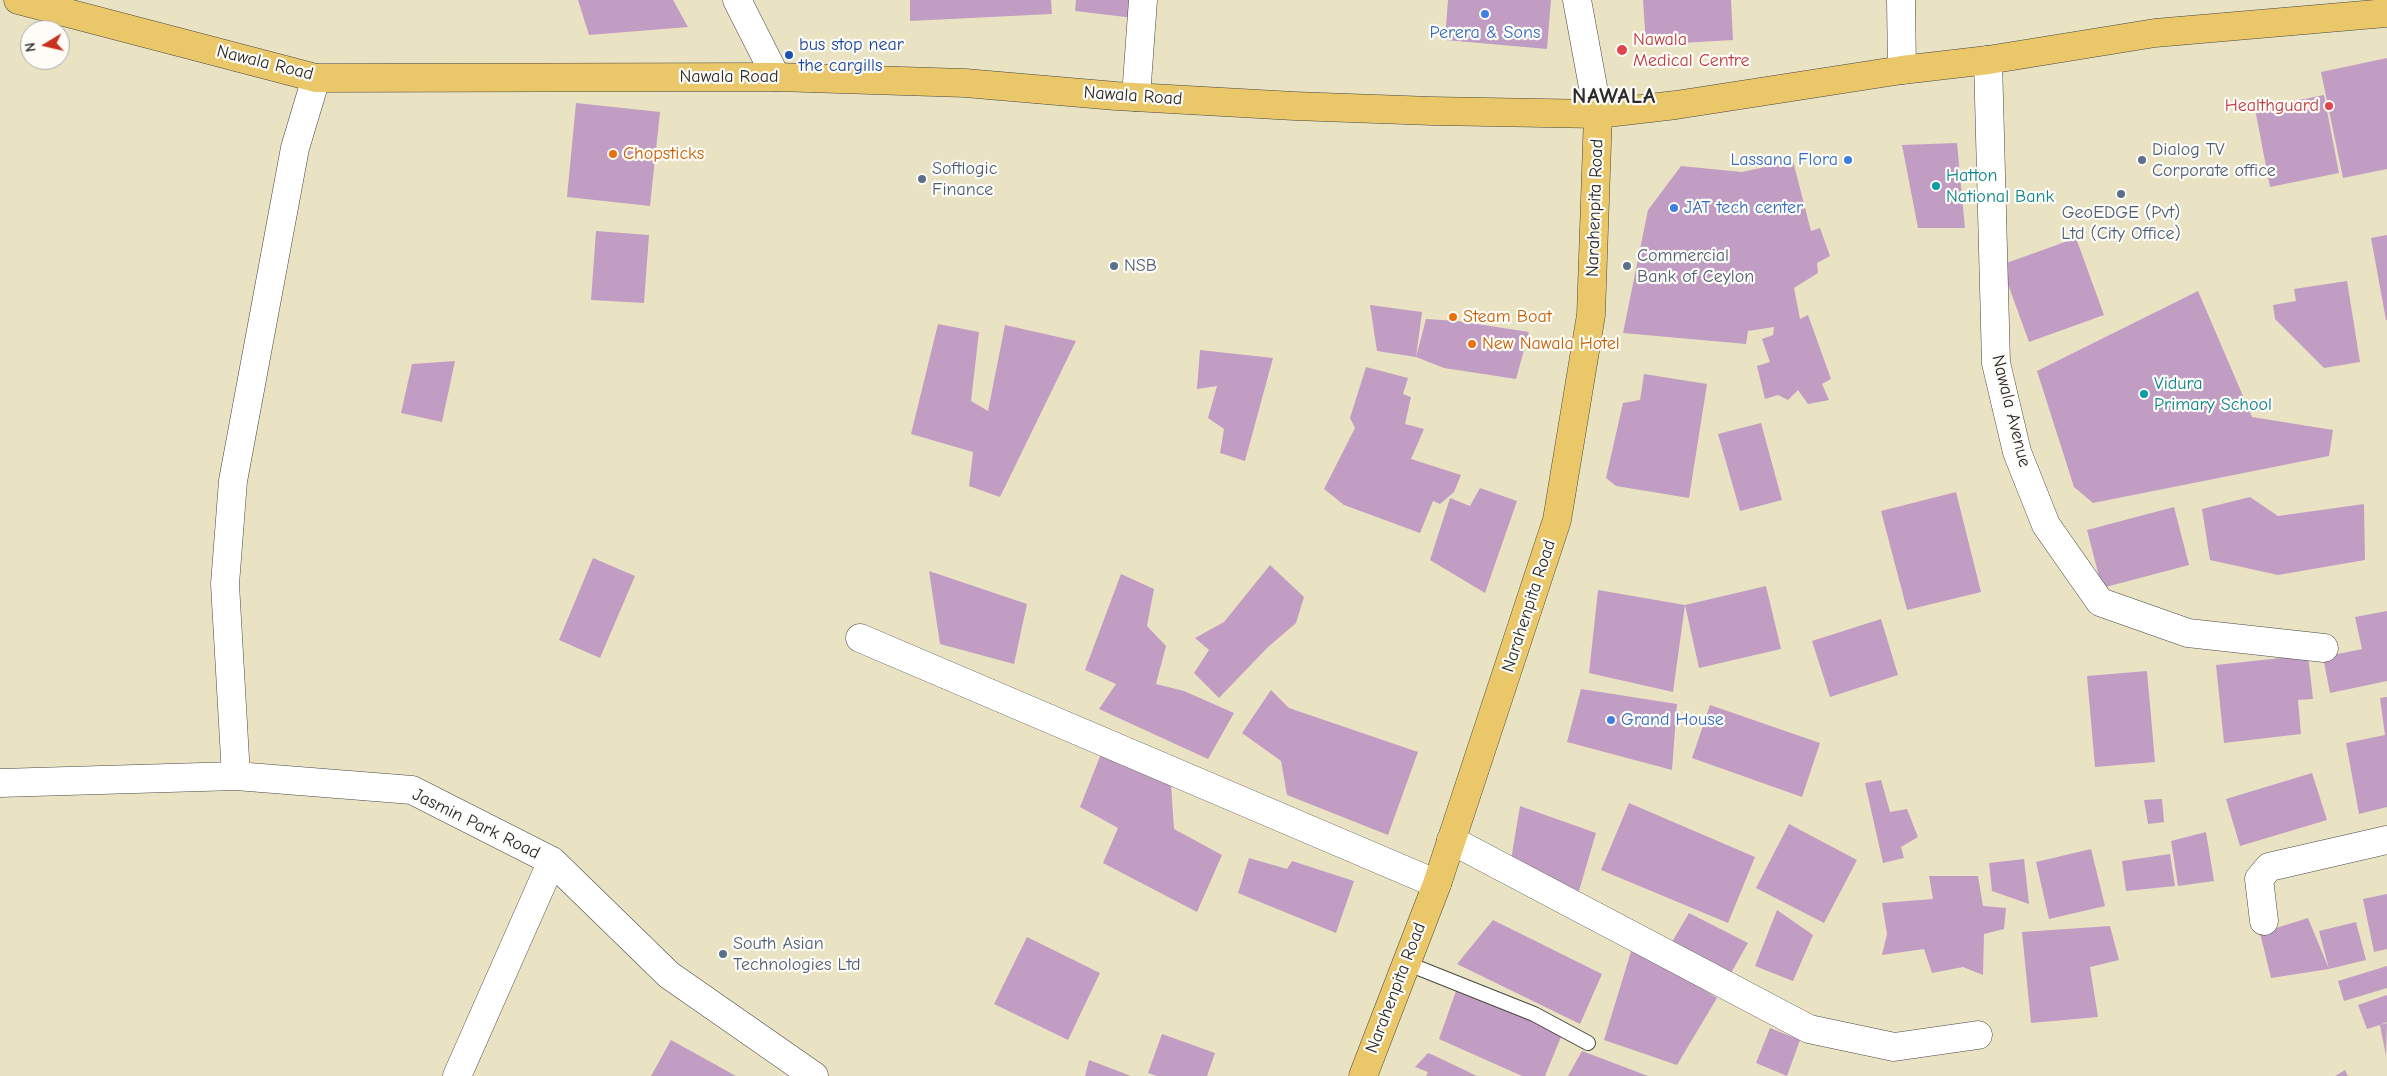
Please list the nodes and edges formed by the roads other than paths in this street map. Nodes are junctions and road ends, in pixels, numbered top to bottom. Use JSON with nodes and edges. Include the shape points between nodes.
{"nodes":[{"id":1,"x":18,"y":0,"type":"edge"},
{"id":2,"x":737,"y":0,"type":"edge"},
{"id":3,"x":1143,"y":0,"type":"edge"},
{"id":4,"x":1577,"y":0,"type":"edge"},
{"id":5,"x":1901,"y":0,"type":"edge"},
{"id":6,"x":2375,"y":9,"type":"edge"},
{"id":7,"x":1988,"y":60,"type":"junction"},
{"id":8,"x":1902,"y":70,"type":"junction"},
{"id":9,"x":776,"y":77,"type":"junction"},
{"id":10,"x":316,"y":78,"type":"junction"},
{"id":11,"x":1136,"y":97,"type":"junction"},
{"id":12,"x":1598,"y":114,"type":"junction"},
{"id":13,"x":860,"y":638,"type":"dead end"},
{"id":14,"x":2324,"y":648,"type":"dead end"},
{"id":15,"x":236,"y":776,"type":"junction"},
{"id":16,"x":0,"y":783,"type":"edge"},
{"id":17,"x":1451,"y":840,"type":"junction"},
{"id":18,"x":2387,"y":840,"type":"edge"},
{"id":19,"x":552,"y":861,"type":"junction"},
{"id":20,"x":1437,"y":884,"type":"junction"},
{"id":21,"x":2264,"y":921,"type":"dead end"},
{"id":22,"x":1406,"y":963,"type":"junction"},
{"id":23,"x":1978,"y":1035,"type":"dead end"},
{"id":24,"x":1588,"y":1043,"type":"dead end"},
{"id":25,"x":457,"y":1076,"type":"edge"},
{"id":26,"x":814,"y":1076,"type":"edge"},
{"id":27,"x":1362,"y":1076,"type":"edge"}],
"edges":[{"from":1,"to":10,"type":"main road","name":"Nawala Road"},
{"from":2,"to":9,"type":"street"},
{"from":3,"to":11,"type":"street"},
{"from":4,"to":12,"type":"street"},
{"from":5,"to":8,"type":"street"},
{"from":6,"to":7,"type":"main road","name":"Nawala Road","via":[[2155,33]]},
{"from":7,"to":8,"type":"main road","name":"Nawala Road"},
{"from":7,"to":14,"type":"street","name":"Nawala Avenue","via":[[1996,363],[2017,452],[2046,525],[2100,602],[2188,633]]},
{"from":8,"to":12,"type":"main road","name":"Nawala Road"},
{"from":9,"to":10,"type":"main road","name":"Nawala Road"},
{"from":9,"to":11,"type":"main road","name":"Nawala Road","via":[[964,82]]},
{"from":10,"to":15,"type":"street","via":[[295,148],[233,481],[225,584]]},
{"from":11,"to":12,"type":"main road","name":"Nawala Road","via":[[1432,111]]},
{"from":12,"to":17,"type":"main road","name":"Narahenpita Road","via":[[1591,315],[1557,520]]},
{"from":13,"to":20,"type":"street"},
{"from":15,"to":16,"type":"street","name":"Jasmin Park Road"},
{"from":15,"to":19,"type":"street","name":"Jasmin Park Road","via":[[412,790]]},
{"from":17,"to":20,"type":"main road","name":"Narahenpita Road"},
{"from":17,"to":23,"type":"street","via":[[1809,1029],[1894,1048]]},
{"from":18,"to":21,"type":"street","via":[[2269,867],[2259,879]]},
{"from":19,"to":25,"type":"street"},
{"from":19,"to":26,"type":"street","name":"Jasmin Park Road","via":[[669,976]]},
{"from":20,"to":22,"type":"main road","name":"Narahenpita Road"},
{"from":22,"to":24,"type":"lane","via":[[1534,1014]]},
{"from":22,"to":27,"type":"main road","name":"Narahenpita Road"}]}
